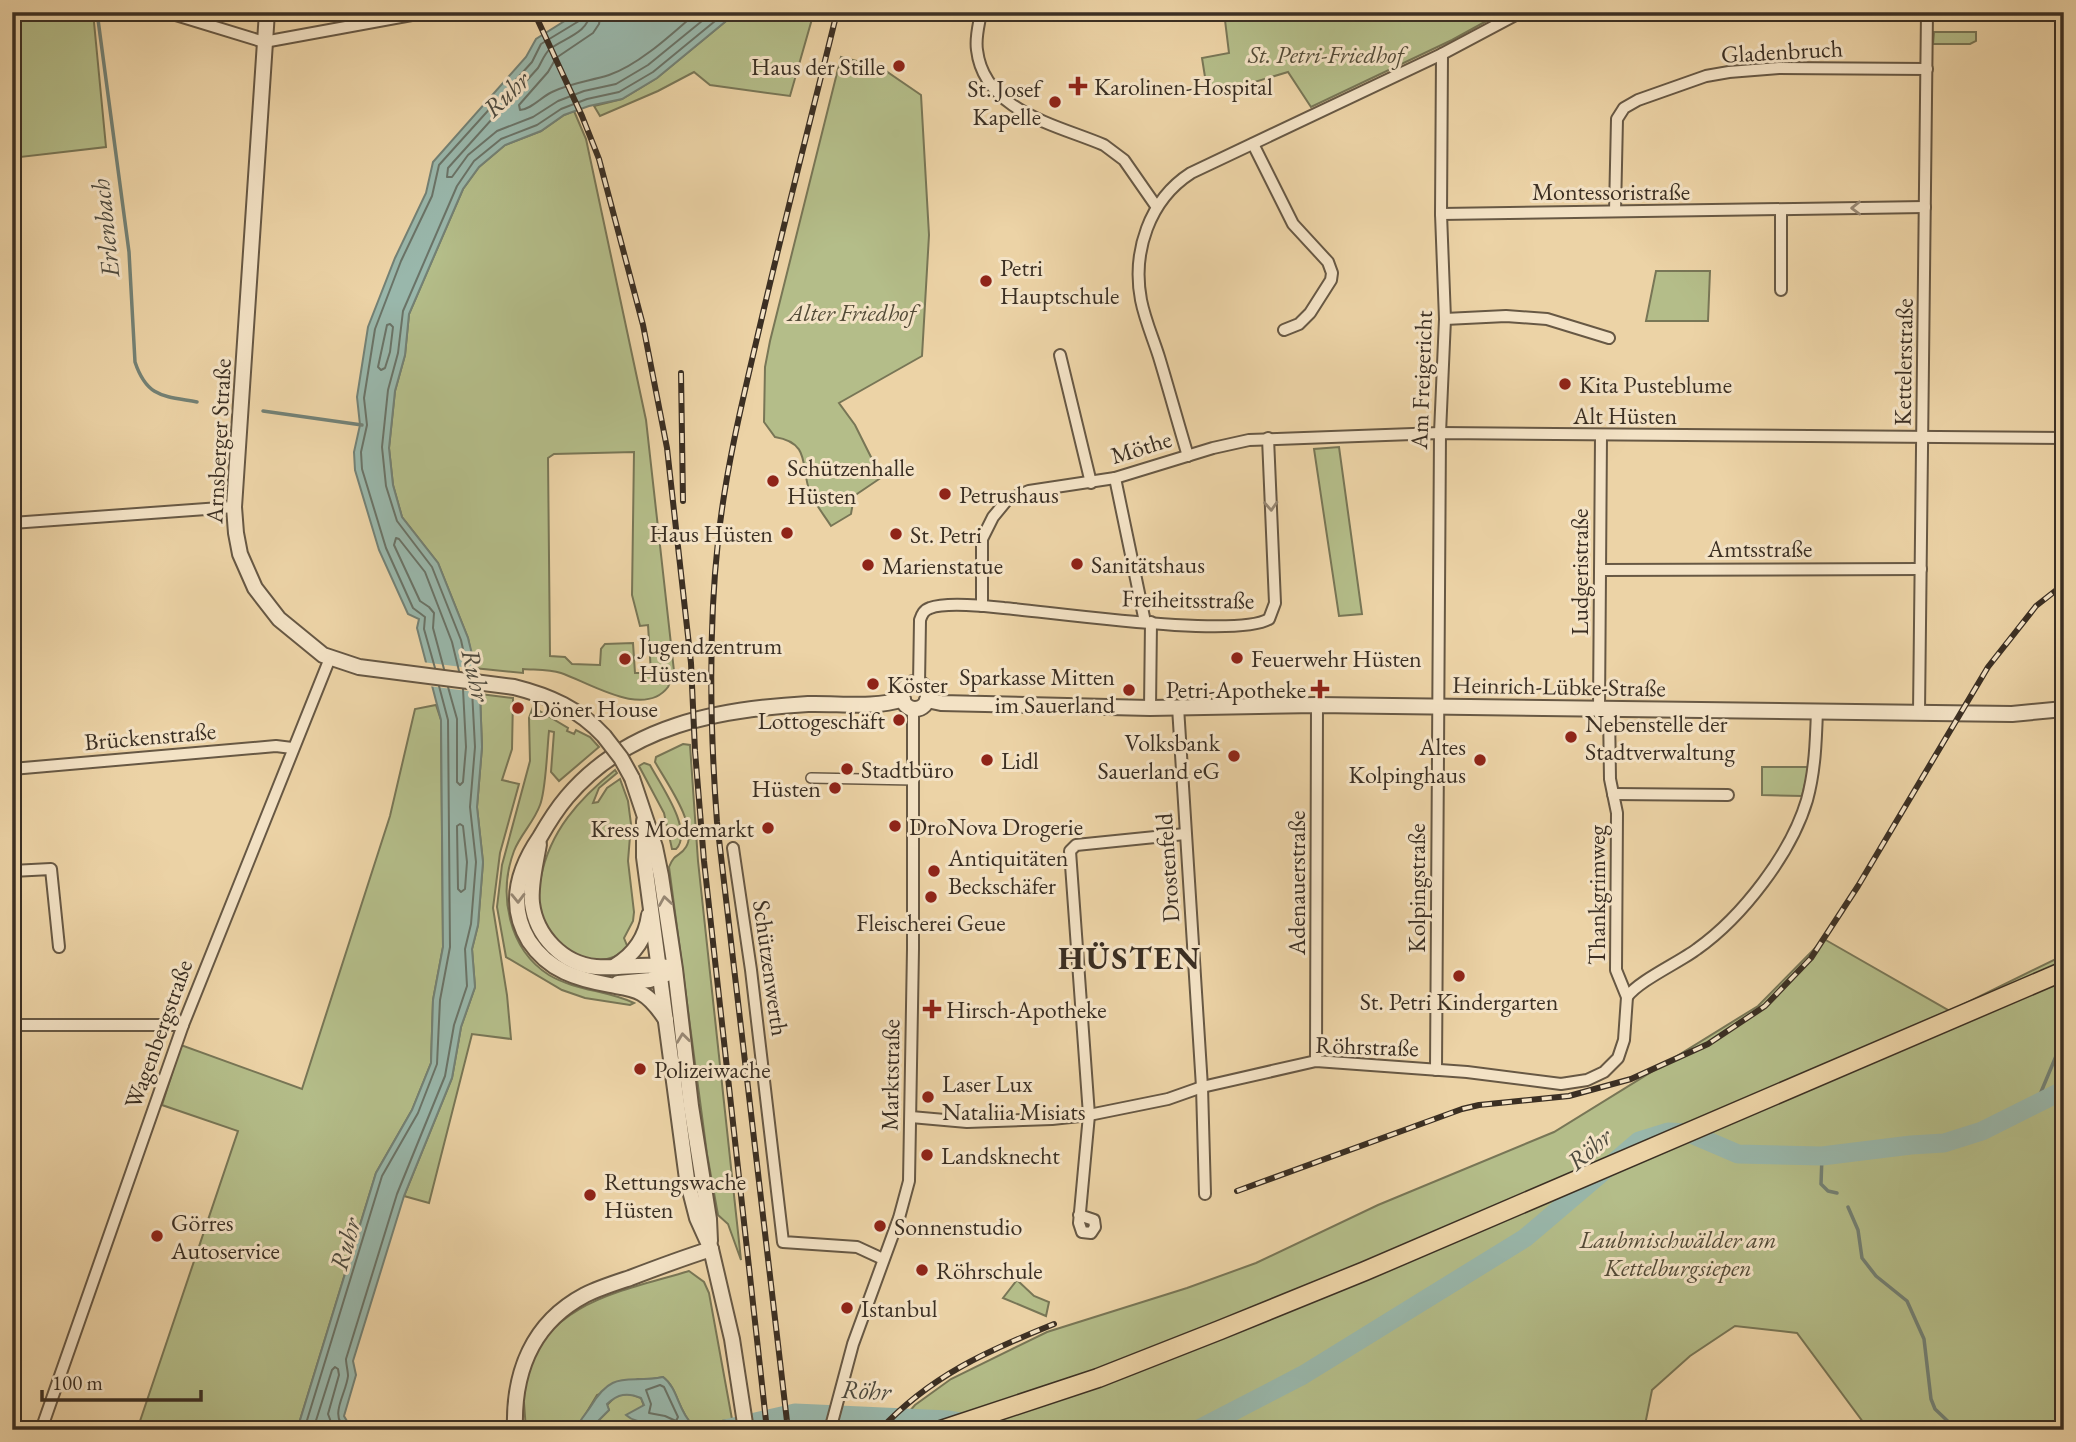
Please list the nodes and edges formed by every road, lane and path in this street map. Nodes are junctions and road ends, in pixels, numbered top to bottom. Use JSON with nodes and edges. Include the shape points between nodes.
{"nodes":[{"id":1,"x":166,"y":12,"type":"edge"},
{"id":2,"x":267,"y":12,"type":"edge"},
{"id":3,"x":428,"y":12,"type":"edge"},
{"id":4,"x":981,"y":12,"type":"edge"},
{"id":5,"x":1521,"y":12,"type":"edge"},
{"id":6,"x":1927,"y":12,"type":"edge"},
{"id":7,"x":264,"y":42,"type":"junction"},
{"id":8,"x":1441,"y":54,"type":"junction"},
{"id":9,"x":1927,"y":69,"type":"junction"},
{"id":10,"x":1253,"y":144,"type":"junction"},
{"id":11,"x":1156,"y":206,"type":"junction"},
{"id":12,"x":1925,"y":207,"type":"junction"},
{"id":13,"x":1781,"y":210,"type":"junction"},
{"id":14,"x":1615,"y":211,"type":"junction"},
{"id":15,"x":1441,"y":214,"type":"junction"},
{"id":16,"x":1781,"y":290,"type":"dead end"},
{"id":17,"x":1445,"y":318,"type":"junction"},
{"id":18,"x":1284,"y":330,"type":"dead end"},
{"id":19,"x":1609,"y":338,"type":"dead end"},
{"id":20,"x":1060,"y":355,"type":"dead end"},
{"id":21,"x":1440,"y":433,"type":"junction"},
{"id":22,"x":1601,"y":436,"type":"junction"},
{"id":23,"x":1923,"y":436,"type":"junction"},
{"id":24,"x":1268,"y":438,"type":"junction"},
{"id":25,"x":2064,"y":438,"type":"edge"},
{"id":26,"x":1188,"y":456,"type":"junction"},
{"id":27,"x":1115,"y":478,"type":"junction"},
{"id":28,"x":1091,"y":482,"type":"junction"},
{"id":29,"x":234,"y":507,"type":"junction"},
{"id":30,"x":12,"y":523,"type":"edge"},
{"id":31,"x":1921,"y":569,"type":"junction"},
{"id":32,"x":1600,"y":570,"type":"junction"},
{"id":33,"x":982,"y":606,"type":"junction"},
{"id":34,"x":1148,"y":622,"type":"junction"},
{"id":35,"x":330,"y":658,"type":"junction"},
{"id":36,"x":919,"y":684,"type":"junction"},
{"id":37,"x":927,"y":700,"type":"junction"},
{"id":38,"x":908,"y":704,"type":"junction"},
{"id":39,"x":1317,"y":705,"type":"junction"},
{"id":40,"x":1178,"y":707,"type":"junction"},
{"id":41,"x":1438,"y":707,"type":"junction"},
{"id":42,"x":1150,"y":708,"type":"junction"},
{"id":43,"x":1604,"y":709,"type":"junction"},
{"id":44,"x":2064,"y":709,"type":"edge"},
{"id":45,"x":1817,"y":710,"type":"junction"},
{"id":46,"x":1919,"y":712,"type":"junction"},
{"id":47,"x":292,"y":748,"type":"junction"},
{"id":48,"x":12,"y":769,"type":"edge"},
{"id":49,"x":811,"y":778,"type":"dead end"},
{"id":50,"x":914,"y":779,"type":"junction"},
{"id":51,"x":1613,"y":794,"type":"junction"},
{"id":52,"x":1728,"y":795,"type":"dead end"},
{"id":53,"x":645,"y":821,"type":"junction"},
{"id":54,"x":1185,"y":834,"type":"junction"},
{"id":55,"x":540,"y":836,"type":"junction"},
{"id":56,"x":733,"y":848,"type":"dead end"},
{"id":57,"x":12,"y":871,"type":"edge"},
{"id":58,"x":650,"y":904,"type":"junction"},
{"id":59,"x":59,"y":947,"type":"dead end"},
{"id":60,"x":612,"y":967,"type":"junction"},
{"id":61,"x":675,"y":969,"type":"junction"},
{"id":62,"x":2064,"y":971,"type":"edge"},
{"id":63,"x":660,"y":972,"type":"junction"},
{"id":64,"x":607,"y":985,"type":"junction"},
{"id":65,"x":1627,"y":997,"type":"junction"},
{"id":66,"x":666,"y":1020,"type":"junction"},
{"id":67,"x":12,"y":1025,"type":"edge"},
{"id":68,"x":183,"y":1025,"type":"junction"},
{"id":69,"x":1316,"y":1061,"type":"junction"},
{"id":70,"x":1436,"y":1070,"type":"junction"},
{"id":71,"x":1604,"y":1072,"type":"joint"},
{"id":72,"x":1202,"y":1087,"type":"junction"},
{"id":73,"x":1089,"y":1115,"type":"junction"},
{"id":74,"x":911,"y":1117,"type":"junction"},
{"id":75,"x":1205,"y":1194,"type":"dead end"},
{"id":76,"x":1079,"y":1214,"type":"dead end"},
{"id":77,"x":710,"y":1250,"type":"junction"},
{"id":78,"x":883,"y":1259,"type":"junction"},
{"id":79,"x":41,"y":1430,"type":"edge"},
{"id":80,"x":515,"y":1430,"type":"edge"},
{"id":81,"x":746,"y":1430,"type":"edge"},
{"id":82,"x":830,"y":1430,"type":"edge"},
{"id":83,"x":941,"y":1430,"type":"edge"}],
"edges":[{"from":1,"to":7,"type":"street"},
{"from":2,"to":7,"type":"street","name":"Arnsberger Straße"},
{"from":3,"to":7,"type":"street"},
{"from":4,"to":11,"type":"street","via":[[976,49],[984,75],[996,92],[1029,114],[1115,152]]},
{"from":5,"to":8,"type":"street"},
{"from":6,"to":9,"type":"street","name":"Kettelerstraße"},
{"from":7,"to":29,"type":"street","name":"Arnsberger Straße"},
{"from":8,"to":10,"type":"street"},
{"from":8,"to":15,"type":"street","name":"Am Freigericht"},
{"from":9,"to":12,"type":"street","name":"Kettelerstraße"},
{"from":9,"to":14,"type":"street","name":"Gladenbruch","via":[[1740,70],[1706,76],[1638,100],[1616,119]]},
{"from":10,"to":11,"type":"street","via":[[1184,177]]},
{"from":10,"to":18,"type":"street","via":[[1293,224],[1331,269],[1331,280],[1306,319]]},
{"from":11,"to":26,"type":"street","name":"Möthe","via":[[1143,241],[1138,278],[1145,317]]},
{"from":12,"to":13,"type":"street","name":"Montessoristraße","one_way":true},
{"from":12,"to":23,"type":"street","name":"Kettelerstraße"},
{"from":13,"to":14,"type":"street","name":"Montessoristraße"},
{"from":13,"to":16,"type":"street"},
{"from":14,"to":15,"type":"street","name":"Montessoristraße"},
{"from":15,"to":17,"type":"street","name":"Am Freigericht"},
{"from":17,"to":19,"type":"street","via":[[1547,319]]},
{"from":17,"to":21,"type":"street","name":"Am Freigericht"},
{"from":20,"to":28,"type":"street"},
{"from":21,"to":22,"type":"street","name":"Alt Hüsten"},
{"from":21,"to":24,"type":"street","name":"Alt Hüsten"},
{"from":21,"to":41,"type":"street","name":"Am Freigericht"},
{"from":22,"to":23,"type":"street","name":"Alt Hüsten"},
{"from":22,"to":32,"type":"street","name":"Ludgeristraße"},
{"from":23,"to":25,"type":"street","name":"Alt Hüsten"},
{"from":23,"to":31,"type":"street","name":"Kettelerstraße"},
{"from":24,"to":26,"type":"street","name":"Alt Hüsten"},
{"from":24,"to":34,"type":"street","name":"Freiheitsstraße","one_way":true,"via":[[1272,615],[1252,625]]},
{"from":26,"to":27,"type":"street","name":"Möthe"},
{"from":27,"to":28,"type":"street","name":"Möthe"},
{"from":27,"to":34,"type":"street"},
{"from":28,"to":33,"type":"street","name":"Möthe","via":[[1021,493],[1000,505],[982,539]]},
{"from":29,"to":30,"type":"street"},
{"from":29,"to":35,"type":"street","name":"Arnsberger Straße","via":[[240,554],[255,588],[279,620]]},
{"from":31,"to":32,"type":"street","name":"Amtsstraße"},
{"from":31,"to":46,"type":"street","name":"Kettelerstraße"},
{"from":32,"to":43,"type":"street","name":"Ludgeristraße"},
{"from":33,"to":34,"type":"street","name":"Freiheitsstraße"},
{"from":33,"to":36,"type":"street","name":"Freiheitsstraße","via":[[925,610],[920,620]]},
{"from":34,"to":42,"type":"street"},
{"from":35,"to":47,"type":"street","name":"Wagenbergstraße"},
{"from":35,"to":53,"type":"street","name":"Arnsberger Straße","bridge":true,"via":[[359,667],[514,687],[568,706],[587,719],[621,758]]},
{"from":36,"to":37,"type":"street","via":[[927,692]]},
{"from":36,"to":38,"type":"street","via":[[908,685],[903,692]]},
{"from":37,"to":38,"type":"street","via":[[922,706]]},
{"from":37,"to":42,"type":"street","name":"Heinrich-Lübke-Straße"},
{"from":38,"to":50,"type":"street","name":"Marktstraße"},
{"from":38,"to":55,"type":"street","via":[[756,707],[683,722],[632,747],[586,778]]},
{"from":39,"to":40,"type":"street","name":"Heinrich-Lübke-Straße"},
{"from":39,"to":41,"type":"street","name":"Heinrich-Lübke-Straße"},
{"from":39,"to":69,"type":"street","name":"Adenauerstraße"},
{"from":40,"to":42,"type":"street","name":"Heinrich-Lübke-Straße"},
{"from":40,"to":54,"type":"street","name":"Drostenfeld"},
{"from":41,"to":43,"type":"street","name":"Heinrich-Lübke-Straße"},
{"from":41,"to":70,"type":"street","name":"Kolpingstraße"},
{"from":43,"to":45,"type":"street","name":"Heinrich-Lübke-Straße"},
{"from":43,"to":51,"type":"street","name":"Thankgrimweg"},
{"from":44,"to":46,"type":"street","name":"Heinrich-Lübke-Straße","via":[[2012,714]]},
{"from":45,"to":46,"type":"street","name":"Heinrich-Lübke-Straße"},
{"from":45,"to":65,"type":"street","via":[[1807,799],[1766,877],[1719,932]]},
{"from":47,"to":48,"type":"street","name":"Brückenstraße"},
{"from":47,"to":68,"type":"street","name":"Wagenbergstraße"},
{"from":49,"to":50,"type":"street"},
{"from":50,"to":74,"type":"street","name":"Marktstraße"},
{"from":51,"to":52,"type":"street"},
{"from":51,"to":65,"type":"street","name":"Thankgrimweg","via":[[1617,813],[1616,970]]},
{"from":53,"to":58,"type":"street","name":"Arnsberger Straße"},
{"from":61,"to":53,"type":"street","name":"Arnsberger Straße","one_way":true,"via":[[657,857]]},
{"from":54,"to":72,"type":"street","name":"Drostenfeld"},
{"from":54,"to":73,"type":"street","via":[[1076,845],[1070,851]]},
{"from":55,"to":60,"type":"street","via":[[532,896],[543,935],[569,959]]},
{"from":55,"to":64,"type":"street","one_way":true,"via":[[518,883],[518,909],[525,933],[556,969]]},
{"from":56,"to":78,"type":"street","name":"Schützenwerth","via":[[783,1242],[857,1247]]},
{"from":57,"to":59,"type":"street","via":[[51,869]]},
{"from":58,"to":60,"type":"street","name":"Arnsberger Straße","via":[[640,943]]},
{"from":58,"to":63,"type":"street","name":"Arnsberger Straße"},
{"from":60,"to":63,"type":"street"},
{"from":61,"to":63,"type":"street"},
{"from":77,"to":61,"type":"street","name":"Arnsberger Straße","one_way":true},
{"from":62,"to":83,"type":"main road","via":[[1365,1271],[1098,1378]]},
{"from":63,"to":64,"type":"street"},
{"from":63,"to":66,"type":"street","name":"Arnsberger Straße"},
{"from":64,"to":66,"type":"street","via":[[642,993]]},
{"from":65,"to":71,"type":"street","name":"Thankgrimweg","via":[[1623,1045]]},
{"from":66,"to":77,"type":"street","name":"Arnsberger Straße","via":[[687,1179]]},
{"from":67,"to":68,"type":"street"},
{"from":68,"to":79,"type":"street","name":"Wagenbergstraße"},
{"from":69,"to":70,"type":"street","name":"Röhrstraße"},
{"from":69,"to":72,"type":"street","name":"Röhrstraße"},
{"from":70,"to":71,"type":"street","name":"Röhrstraße","via":[[1561,1084]]},
{"from":72,"to":73,"type":"street","name":"Röhrstraße"},
{"from":72,"to":75,"type":"street","name":"Drostenfeld"},
{"from":73,"to":74,"type":"street","name":"Röhrstraße","via":[[967,1122]]},
{"from":73,"to":76,"type":"street"},
{"from":74,"to":78,"type":"street","name":"Marktstraße","via":[[909,1181]]},
{"from":77,"to":80,"type":"street","via":[[594,1291],[561,1311],[524,1360],[517,1383]]},
{"from":77,"to":81,"type":"street","via":[[732,1339]]},
{"from":78,"to":82,"type":"street","name":"Marktstraße"}]}
